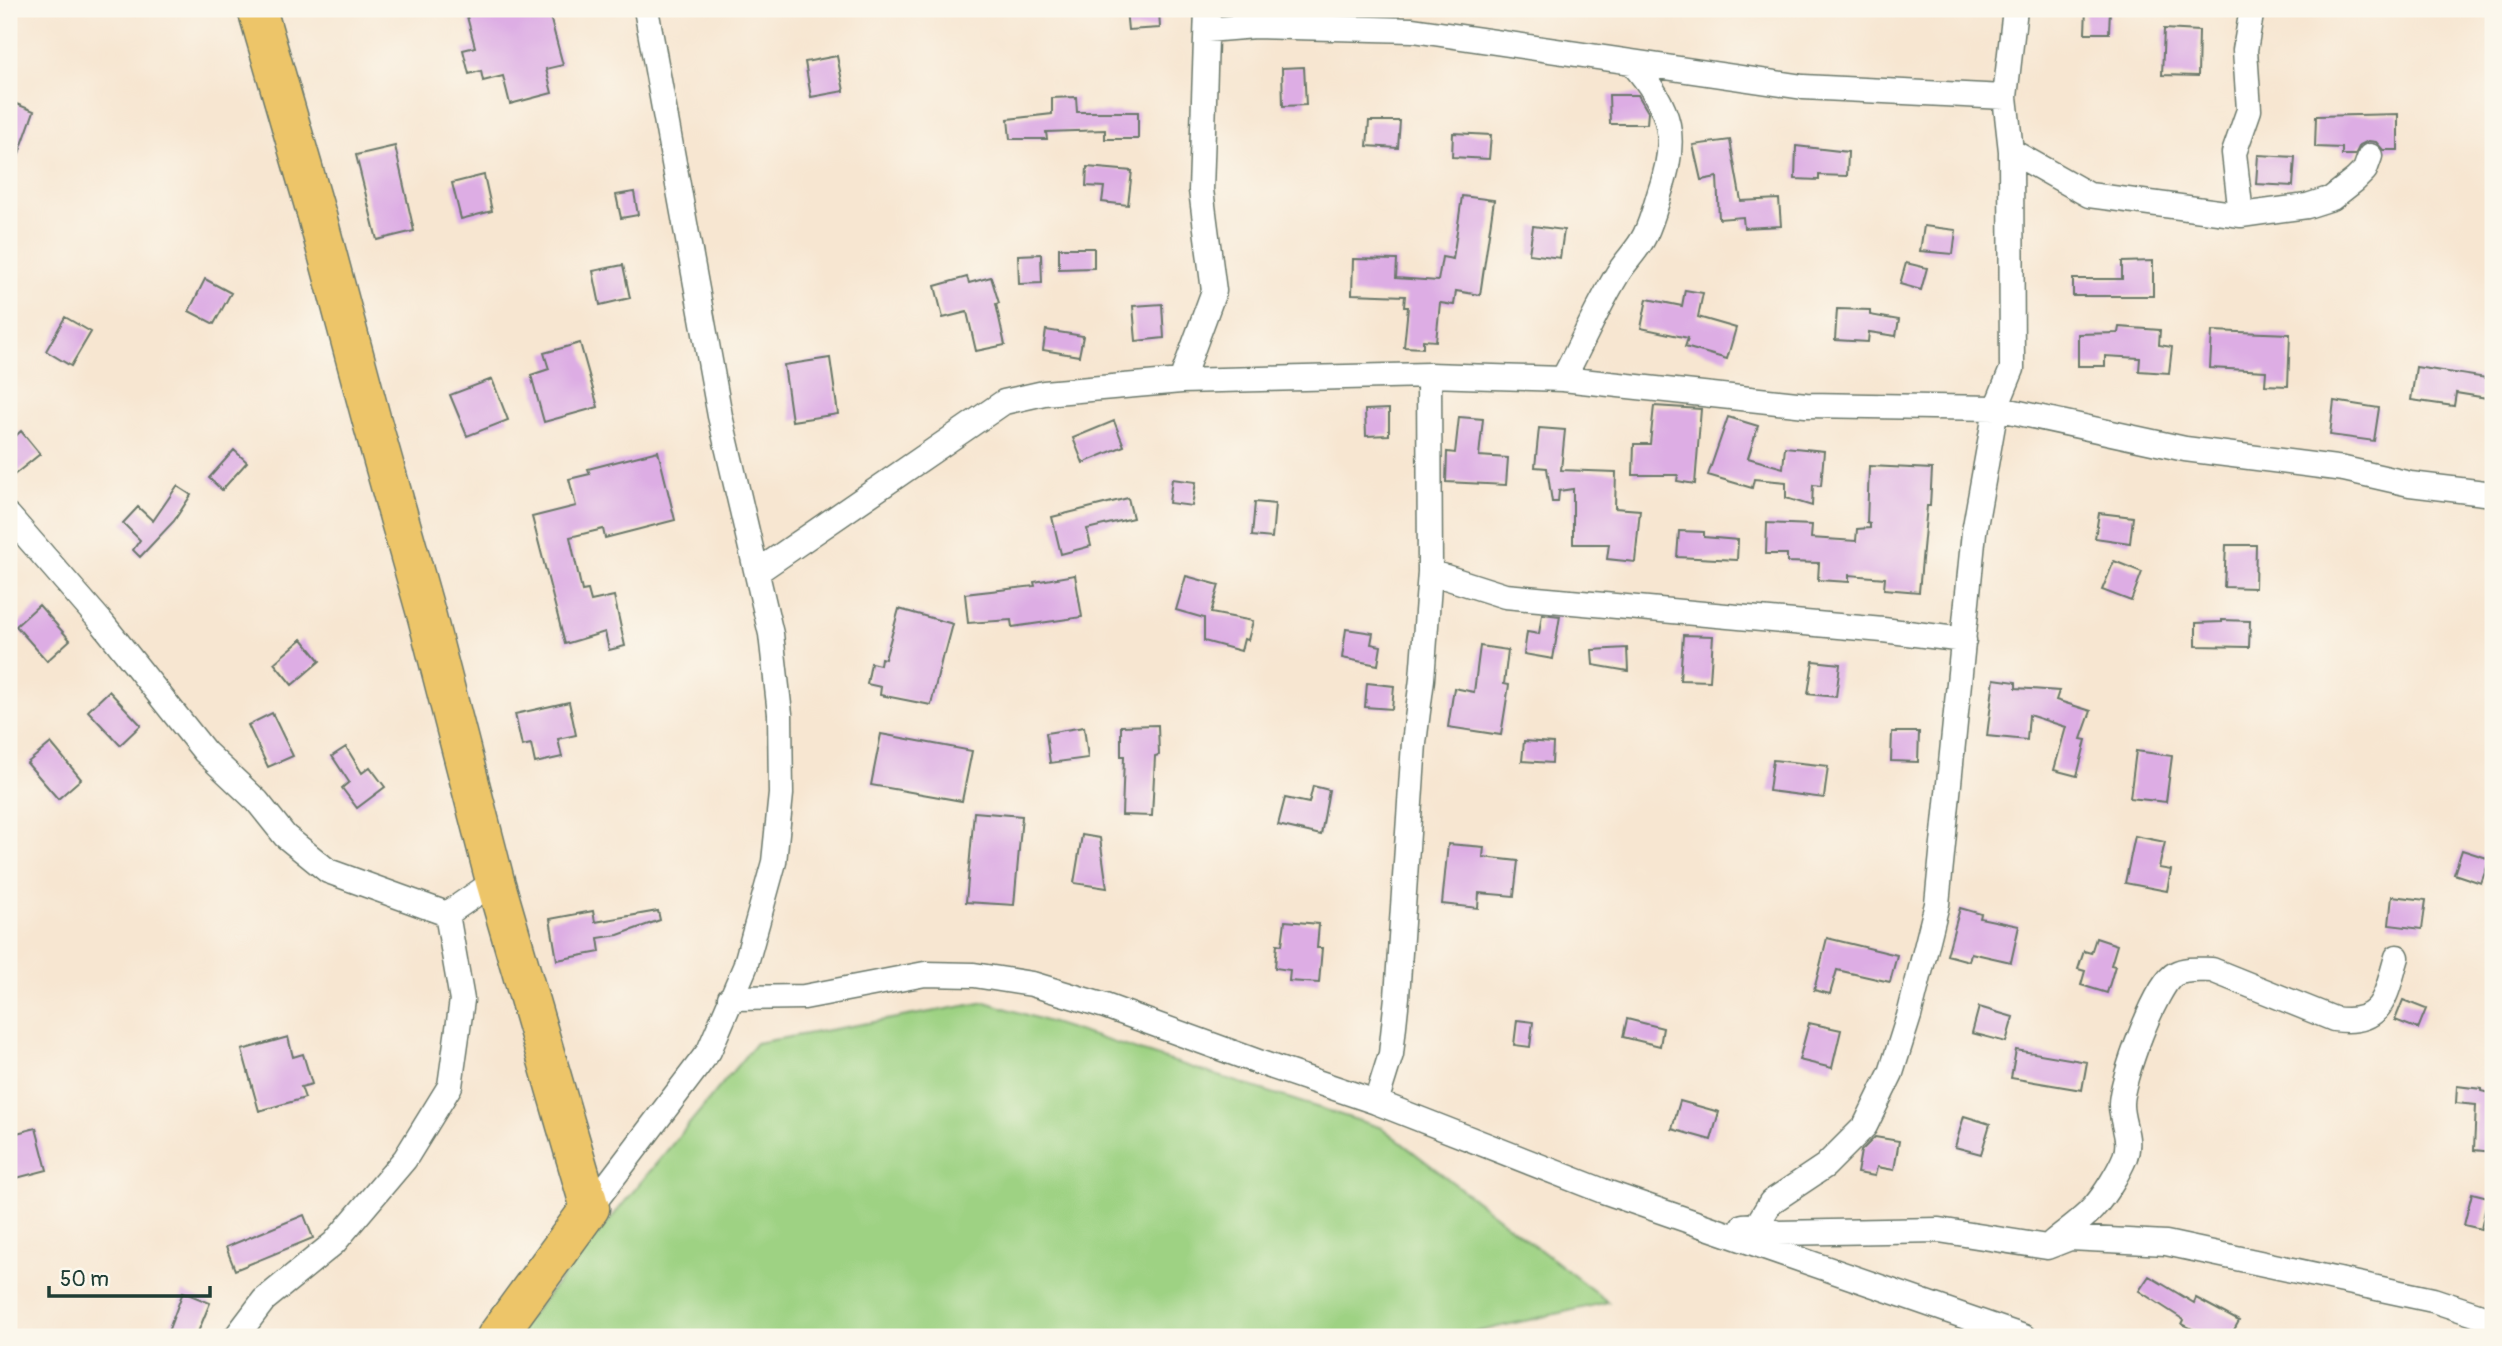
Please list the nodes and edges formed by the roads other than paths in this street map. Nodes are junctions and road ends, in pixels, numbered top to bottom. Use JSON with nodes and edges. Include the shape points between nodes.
{"nodes":[{"id":1,"x":257,"y":9,"type":"edge"},
{"id":2,"x":646,"y":9,"type":"edge"},
{"id":3,"x":2015,"y":9,"type":"edge"},
{"id":4,"x":2252,"y":9,"type":"edge"},
{"id":5,"x":1207,"y":19,"type":"edge"},
{"id":6,"x":1632,"y":64,"type":"junction"},
{"id":7,"x":2005,"y":97,"type":"junction"},
{"id":8,"x":2011,"y":151,"type":"junction"},
{"id":9,"x":2370,"y":156,"type":"dead end"},
{"id":10,"x":2241,"y":215,"type":"junction"},
{"id":11,"x":1429,"y":375,"type":"junction"},
{"id":12,"x":1563,"y":379,"type":"junction"},
{"id":13,"x":1181,"y":381,"type":"junction"},
{"id":14,"x":1996,"y":408,"type":"junction"},
{"id":15,"x":2493,"y":494,"type":"edge"},
{"id":16,"x":9,"y":516,"type":"edge"},
{"id":17,"x":757,"y":572,"type":"junction"},
{"id":18,"x":1430,"y":572,"type":"junction"},
{"id":19,"x":1964,"y":640,"type":"junction"},
{"id":20,"x":495,"y":881,"type":"junction"},
{"id":21,"x":447,"y":914,"type":"junction"},
{"id":22,"x":2397,"y":957,"type":"dead end"},
{"id":23,"x":730,"y":998,"type":"junction"},
{"id":24,"x":1376,"y":1102,"type":"junction"},
{"id":25,"x":590,"y":1208,"type":"junction"},
{"id":26,"x":1757,"y":1225,"type":"junction"},
{"id":27,"x":1711,"y":1229,"type":"junction"},
{"id":28,"x":2047,"y":1247,"type":"junction"},
{"id":29,"x":2493,"y":1320,"type":"edge"},
{"id":30,"x":236,"y":1337,"type":"edge"},
{"id":31,"x":496,"y":1337,"type":"edge"},
{"id":32,"x":2024,"y":1337,"type":"edge"}],
"edges":[{"from":1,"to":20,"type":"highway","via":[[427,617]]},
{"from":2,"to":17,"type":"street","via":[[720,416]]},
{"from":3,"to":7,"type":"street"},
{"from":4,"to":10,"type":"street","via":[[2245,50],[2249,110],[2234,153]]},
{"from":5,"to":6,"type":"street","via":[[1255,26],[1413,30]]},
{"from":5,"to":13,"type":"street","via":[[1201,190],[1213,292]]},
{"from":6,"to":7,"type":"street","via":[[1803,87]]},
{"from":6,"to":12,"type":"street","via":[[1649,83],[1669,127],[1669,167],[1645,236],[1618,274]]},
{"from":7,"to":8,"type":"street"},
{"from":8,"to":10,"type":"street","via":[[2089,195]]},
{"from":8,"to":14,"type":"street","via":[[2012,369]]},
{"from":9,"to":10,"type":"street","via":[[2365,170],[2332,198]]},
{"from":11,"to":12,"type":"street"},
{"from":11,"to":13,"type":"street"},
{"from":11,"to":18,"type":"street"},
{"from":12,"to":14,"type":"street","via":[[1806,405]]},
{"from":13,"to":17,"type":"street","via":[[1044,393],[1004,402]]},
{"from":14,"to":15,"type":"street","via":[[2185,449]]},
{"from":14,"to":19,"type":"street","via":[[1974,532]]},
{"from":16,"to":21,"type":"street","via":[[205,752],[257,801],[285,836],[328,871]]},
{"from":17,"to":23,"type":"street","via":[[771,635],[780,714],[781,794],[774,862],[746,967]]},
{"from":18,"to":19,"type":"street","via":[[1505,596]]},
{"from":18,"to":24,"type":"street","via":[[1397,997],[1391,1054]]},
{"from":19,"to":26,"type":"street","via":[[1937,904],[1891,1073],[1865,1126],[1825,1166],[1771,1202]]},
{"from":20,"to":21,"type":"street"},
{"from":20,"to":25,"type":"highway"},
{"from":21,"to":30,"type":"street","via":[[462,1000],[450,1086],[405,1159],[334,1244],[264,1300]]},
{"from":22,"to":28,"type":"street","via":[[2382,1005],[2353,1022],[2334,1020],[2212,970],[2174,974],[2153,1003],[2122,1091],[2127,1138],[2117,1174],[2094,1207]]},
{"from":23,"to":24,"type":"street","via":[[804,997],[925,974],[974,975],[1032,984]]},
{"from":23,"to":25,"type":"street","via":[[709,1051]]},
{"from":24,"to":27,"type":"street"},
{"from":25,"to":31,"type":"highway"},
{"from":26,"to":27,"type":"street"},
{"from":26,"to":28,"type":"street","via":[[1777,1233],[1939,1230]]},
{"from":27,"to":32,"type":"street"},
{"from":28,"to":29,"type":"street","via":[[2070,1238],[2166,1243],[2433,1300]]}]}
